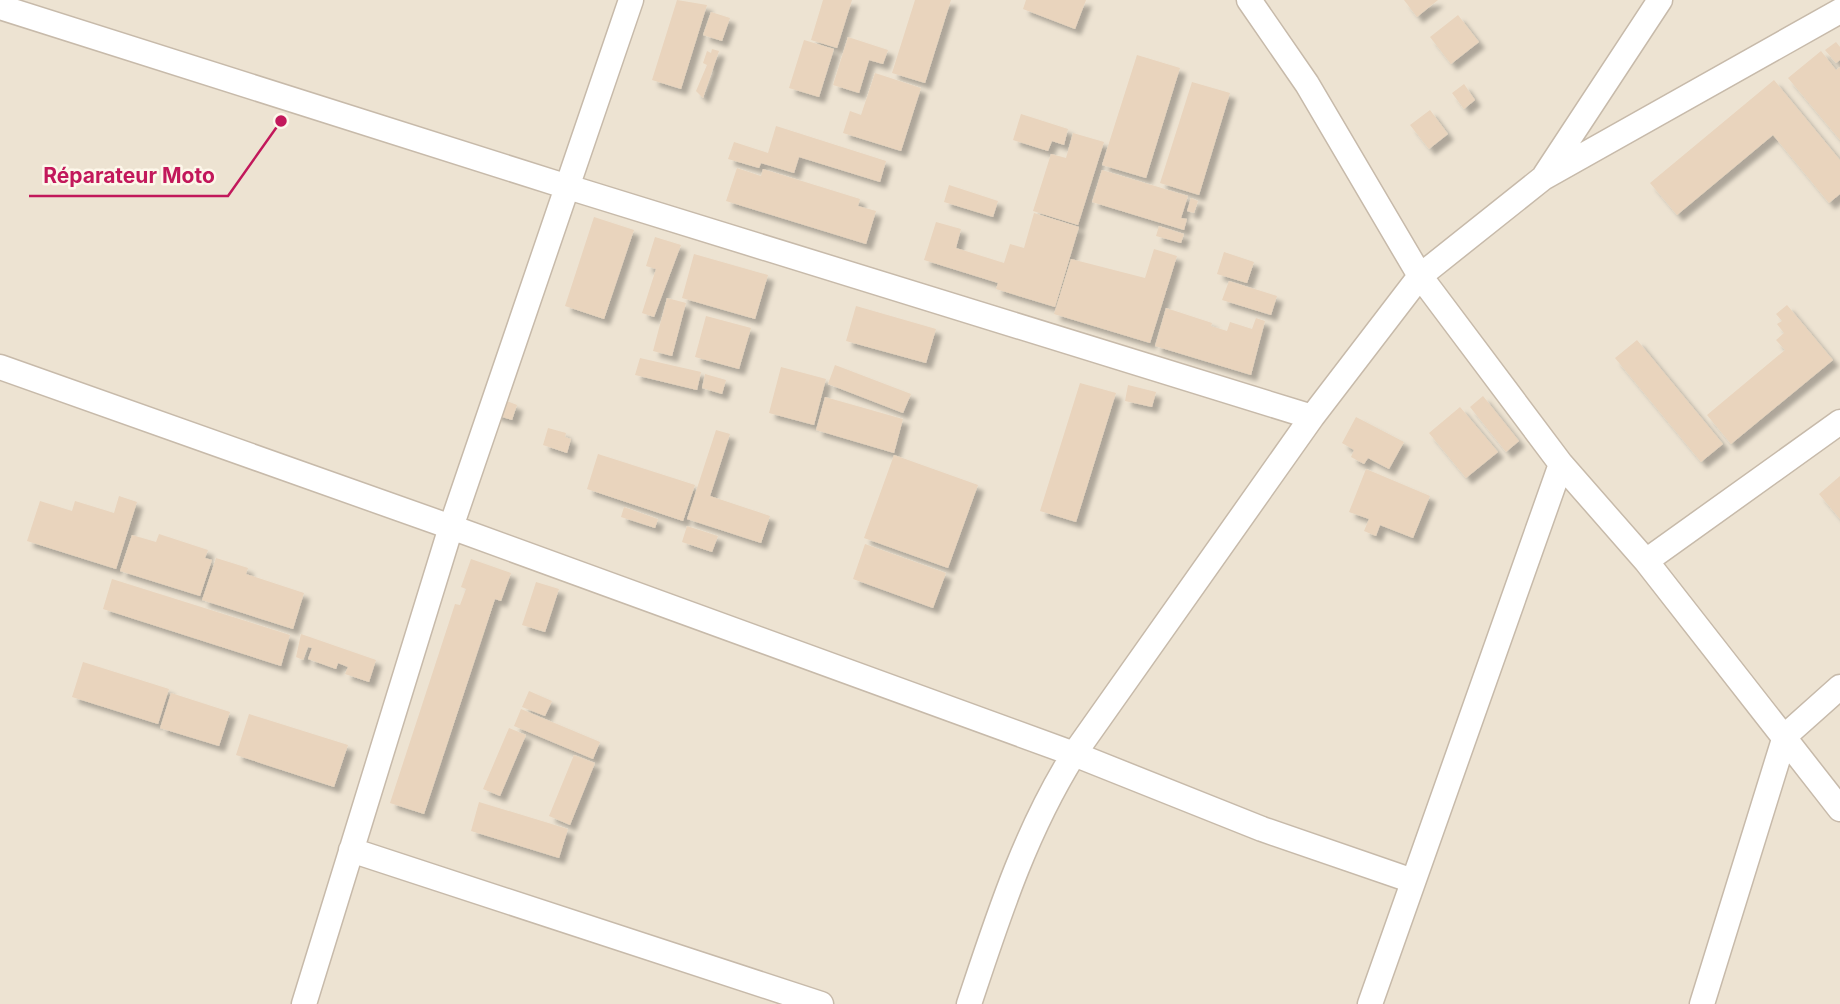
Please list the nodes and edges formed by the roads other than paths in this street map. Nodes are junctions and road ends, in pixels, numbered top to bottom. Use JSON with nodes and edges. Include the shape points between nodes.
{"nodes":[{"id":1,"x":631,"y":0,"type":"edge"},
{"id":2,"x":1249,"y":0,"type":"edge"},
{"id":3,"x":1660,"y":0,"type":"edge"},
{"id":4,"x":0,"y":7,"type":"edge"},
{"id":5,"x":1840,"y":11,"type":"edge"},
{"id":6,"x":1543,"y":178,"type":"junction"},
{"id":7,"x":568,"y":187,"type":"junction"},
{"id":8,"x":1420,"y":276,"type":"junction"},
{"id":9,"x":0,"y":367,"type":"edge"},
{"id":10,"x":1312,"y":417,"type":"junction"},
{"id":11,"x":1840,"y":422,"type":"edge"},
{"id":12,"x":1561,"y":464,"type":"junction"},
{"id":13,"x":451,"y":527,"type":"junction"},
{"id":14,"x":1646,"y":561,"type":"junction"},
{"id":15,"x":1840,"y":687,"type":"edge"},
{"id":16,"x":1785,"y":736,"type":"junction"},
{"id":17,"x":1074,"y":754,"type":"junction"},
{"id":18,"x":1840,"y":809,"type":"edge"},
{"id":19,"x":351,"y":850,"type":"junction"},
{"id":20,"x":1413,"y":881,"type":"junction"},
{"id":21,"x":304,"y":1004,"type":"edge"},
{"id":22,"x":821,"y":1004,"type":"edge"},
{"id":23,"x":969,"y":1004,"type":"edge"},
{"id":24,"x":1370,"y":1004,"type":"edge"},
{"id":25,"x":1702,"y":1004,"type":"edge"}],
"edges":[{"from":1,"to":7,"type":"street"},
{"from":2,"to":8,"type":"street","via":[[1307,84]]},
{"from":3,"to":6,"type":"street"},
{"from":4,"to":7,"type":"street"},
{"from":5,"to":6,"type":"street"},
{"from":6,"to":8,"type":"street"},
{"from":7,"to":10,"type":"street"},
{"from":7,"to":13,"type":"street"},
{"from":8,"to":10,"type":"street"},
{"from":8,"to":12,"type":"street"},
{"from":9,"to":13,"type":"street"},
{"from":10,"to":17,"type":"street"},
{"from":11,"to":14,"type":"street"},
{"from":12,"to":14,"type":"street"},
{"from":12,"to":20,"type":"street"},
{"from":13,"to":17,"type":"street"},
{"from":13,"to":19,"type":"street"},
{"from":14,"to":16,"type":"street"},
{"from":15,"to":16,"type":"street"},
{"from":16,"to":18,"type":"street"},
{"from":16,"to":25,"type":"street"},
{"from":17,"to":20,"type":"street","via":[[1262,829]]},
{"from":17,"to":23,"type":"street","via":[[1046,798],[1008,887]]},
{"from":19,"to":21,"type":"street"},
{"from":19,"to":22,"type":"street"},
{"from":20,"to":24,"type":"street"}]}
